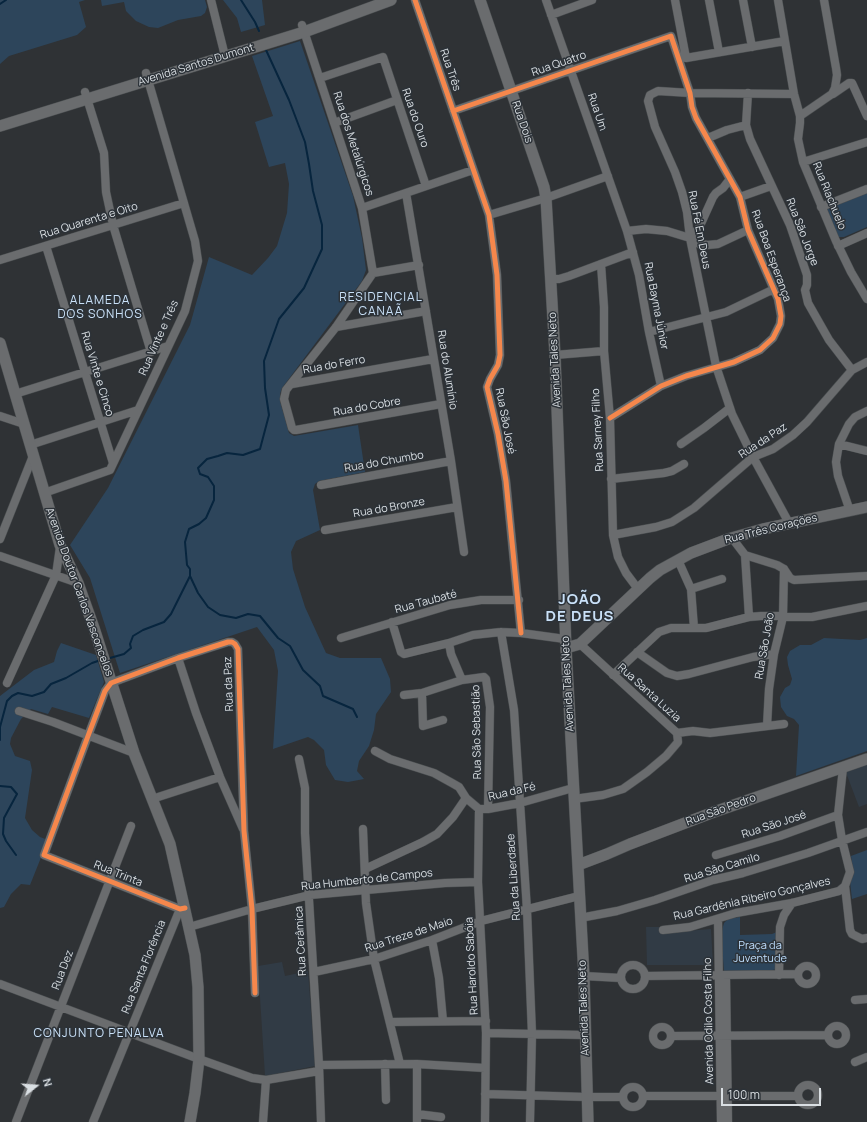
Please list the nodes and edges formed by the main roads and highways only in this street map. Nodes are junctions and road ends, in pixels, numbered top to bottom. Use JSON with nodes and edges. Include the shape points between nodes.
{"nodes":[{"id":1,"x":372,"y":0,"type":"edge"},
{"id":2,"x":391,"y":0,"type":"edge"},
{"id":3,"x":480,"y":0,"type":"edge"},
{"id":4,"x":303,"y":29,"type":"junction"},
{"id":5,"x":86,"y":95,"type":"junction"},
{"id":6,"x":0,"y":119,"type":"edge"},
{"id":7,"x":0,"y":126,"type":"edge"},
{"id":8,"x":546,"y":198,"type":"joint"},
{"id":9,"x":0,"y":343,"type":"edge"},
{"id":10,"x":867,"y":507,"type":"edge"},
{"id":11,"x":566,"y":644,"type":"junction"},
{"id":12,"x":867,"y":759,"type":"edge"},
{"id":13,"x":578,"y":864,"type":"junction"},
{"id":14,"x":190,"y":1122,"type":"edge"},
{"id":15,"x":588,"y":1122,"type":"edge"}],
"edges":[{"from":1,"to":4,"type":"main road","name":"Avenida Santos Dumont"},
{"from":2,"to":4,"type":"main road","name":"Avenida Santos Dumont"},
{"from":3,"to":8,"type":"main road","name":"Rua Dois"},
{"from":4,"to":5,"type":"main road","name":"Avenida Santos Dumont"},
{"from":5,"to":6,"type":"main road","name":"Avenida Santos Dumont"},
{"from":5,"to":7,"type":"main road","name":"Avenida Santos Dumont"},
{"from":8,"to":11,"type":"main road","name":"Avenida Tales Neto"},
{"from":9,"to":14,"type":"main road","name":"Avenida Doutor Carlos Vasconcelos","via":[[60,545],[78,583],[134,753],[169,839],[182,909],[195,955],[198,987],[199,1059]]},
{"from":10,"to":11,"type":"main road","name":"Rua Três Corações","via":[[789,523],[732,538],[691,553],[660,570],[580,644]]},
{"from":11,"to":13,"type":"main road","name":"Avenida Tales Neto"},
{"from":12,"to":13,"type":"main road","name":"Rua São Pedro","via":[[714,812]]},
{"from":13,"to":15,"type":"main road","name":"Avenida Tales Neto"}]}
